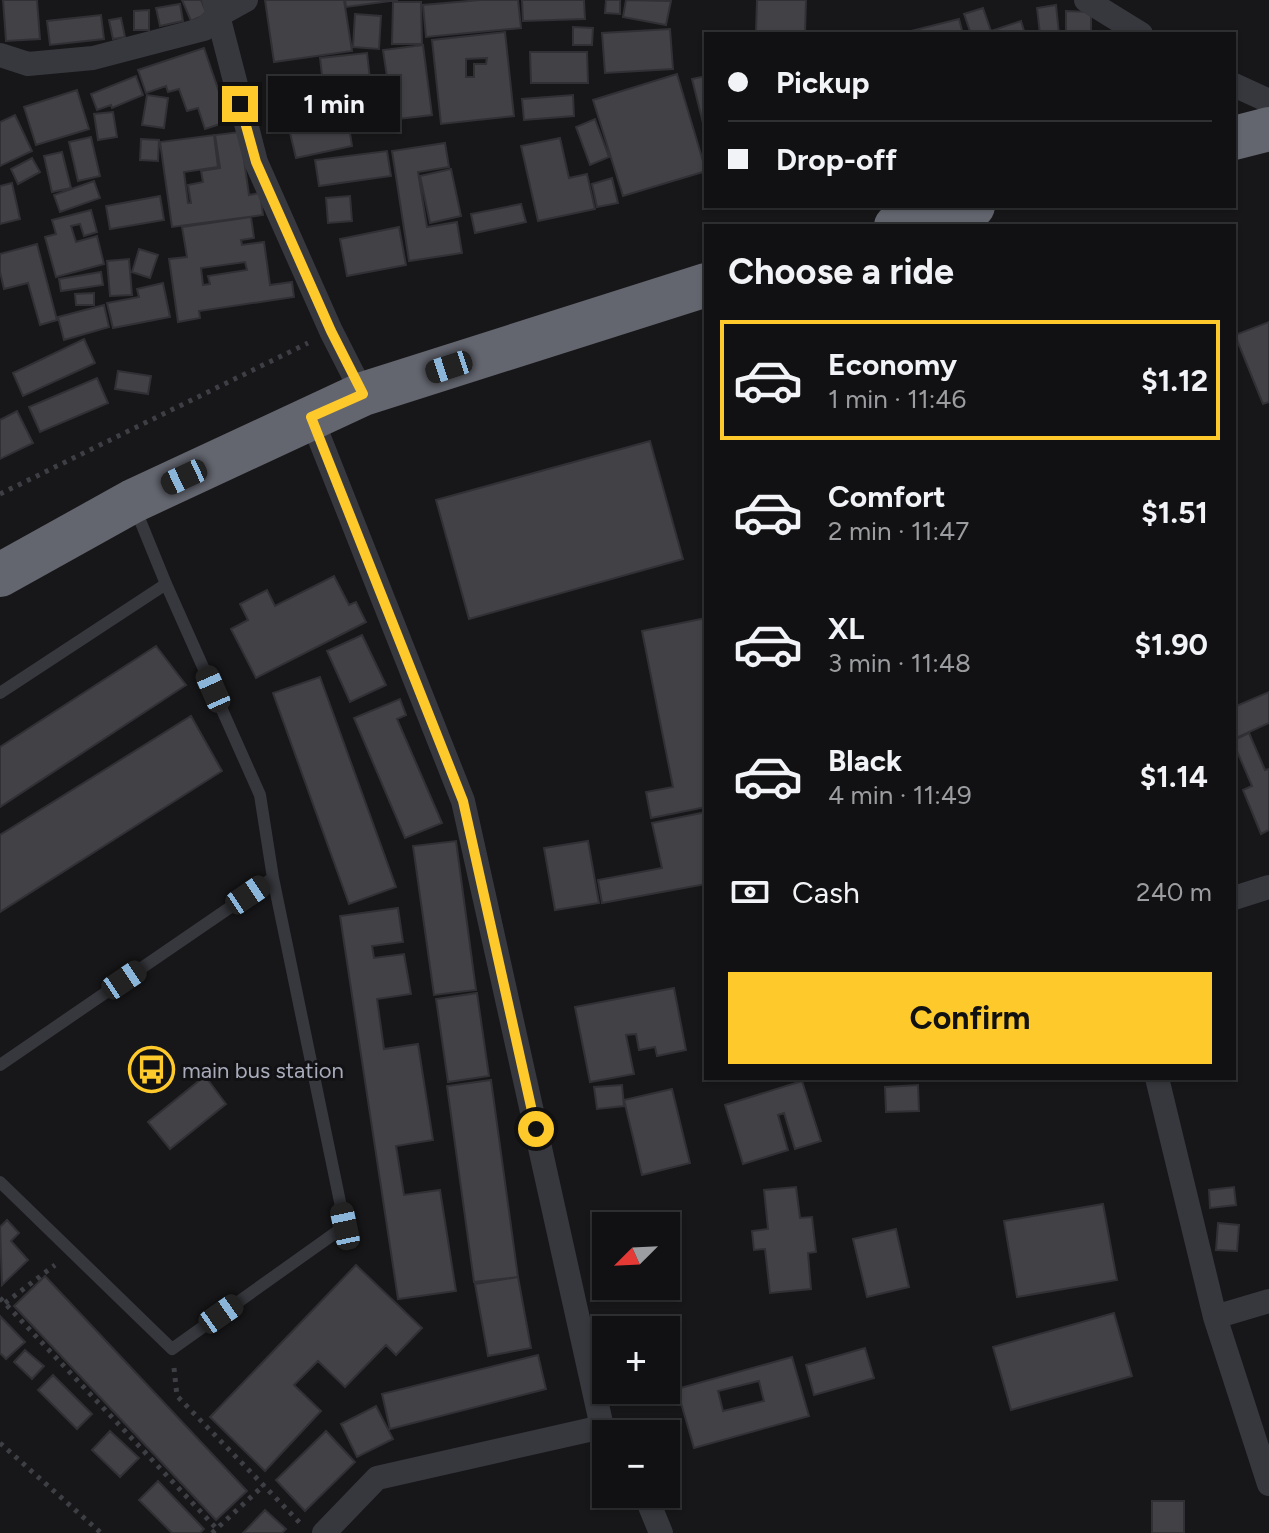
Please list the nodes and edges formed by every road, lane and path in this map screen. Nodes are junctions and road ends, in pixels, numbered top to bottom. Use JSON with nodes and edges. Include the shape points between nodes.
{"nodes":[{"id":1,"x":246,"y":0,"type":"edge"},
{"id":2,"x":1086,"y":0,"type":"edge"},
{"id":3,"x":215,"y":8,"type":"edge"},
{"id":4,"x":1138,"y":32,"type":"edge"},
{"id":5,"x":0,"y":55,"type":"edge"},
{"id":6,"x":1236,"y":86,"type":"edge"},
{"id":7,"x":1269,"y":101,"type":"edge"},
{"id":8,"x":1269,"y":129,"type":"edge"},
{"id":9,"x":1236,"y":137,"type":"edge"},
{"id":10,"x":965,"y":208,"type":"edge"},
{"id":11,"x":904,"y":224,"type":"edge"},
{"id":12,"x":704,"y":286,"type":"edge"},
{"id":13,"x":331,"y":331,"type":"junction"},
{"id":14,"x":363,"y":394,"type":"junction"},
{"id":15,"x":311,"y":417,"type":"junction"},
{"id":16,"x":0,"y":494,"type":"edge"},
{"id":17,"x":133,"y":501,"type":"junction"},
{"id":18,"x":0,"y":575,"type":"edge"},
{"id":19,"x":166,"y":584,"type":"junction"},
{"id":20,"x":0,"y":693,"type":"edge"},
{"id":21,"x":273,"y":878,"type":"junction"},
{"id":22,"x":1269,"y":887,"type":"edge"},
{"id":23,"x":1236,"y":897,"type":"edge"},
{"id":24,"x":0,"y":1065,"type":"edge"},
{"id":25,"x":1157,"y":1080,"type":"edge"},
{"id":26,"x":0,"y":1182,"type":"edge"},
{"id":27,"x":72,"y":1252,"type":"junction"},
{"id":28,"x":0,"y":1298,"type":"edge"},
{"id":29,"x":1269,"y":1301,"type":"edge"},
{"id":30,"x":5,"y":1303,"type":"junction"},
{"id":31,"x":1215,"y":1317,"type":"junction"},
{"id":32,"x":172,"y":1349,"type":"junction"},
{"id":33,"x":604,"y":1420,"type":"edge"},
{"id":34,"x":592,"y":1433,"type":"edge"},
{"id":35,"x":0,"y":1443,"type":"edge"},
{"id":36,"x":1269,"y":1484,"type":"edge"},
{"id":37,"x":264,"y":1485,"type":"junction"},
{"id":38,"x":651,"y":1508,"type":"edge"},
{"id":39,"x":214,"y":1531,"type":"edge"},
{"id":40,"x":101,"y":1533,"type":"edge"},
{"id":41,"x":310,"y":1533,"type":"edge"},
{"id":42,"x":324,"y":1533,"type":"edge"},
{"id":43,"x":661,"y":1533,"type":"edge"}],
"edges":[{"from":1,"to":3,"type":"street"},
{"from":2,"to":4,"type":"street"},
{"from":3,"to":5,"type":"street","via":[[204,29],[93,58],[28,64]]},
{"from":3,"to":13,"type":"street","via":[[256,162]]},
{"from":6,"to":7,"type":"street"},
{"from":8,"to":9,"type":"highway"},
{"from":10,"to":11,"type":"highway"},
{"from":12,"to":14,"type":"highway"},
{"from":13,"to":14,"type":"street"},
{"from":13,"to":16,"type":"path"},
{"from":14,"to":15,"type":"highway"},
{"from":15,"to":17,"type":"highway"},
{"from":15,"to":33,"type":"street","via":[[463,801]]},
{"from":17,"to":18,"type":"highway"},
{"from":17,"to":19,"type":"lane"},
{"from":19,"to":20,"type":"lane"},
{"from":19,"to":21,"type":"lane","via":[[260,795]]},
{"from":21,"to":24,"type":"lane"},
{"from":21,"to":32,"type":"lane","via":[[345,1226]]},
{"from":22,"to":23,"type":"street"},
{"from":25,"to":31,"type":"street"},
{"from":26,"to":27,"type":"lane"},
{"from":27,"to":30,"type":"path"},
{"from":27,"to":32,"type":"lane"},
{"from":28,"to":30,"type":"path"},
{"from":29,"to":31,"type":"street"},
{"from":30,"to":39,"type":"path"},
{"from":31,"to":36,"type":"street"},
{"from":32,"to":37,"type":"path","via":[[177,1396]]},
{"from":34,"to":42,"type":"street","via":[[377,1478]]},
{"from":35,"to":40,"type":"path"},
{"from":37,"to":39,"type":"path"},
{"from":37,"to":41,"type":"path"},
{"from":38,"to":43,"type":"street"}]}
